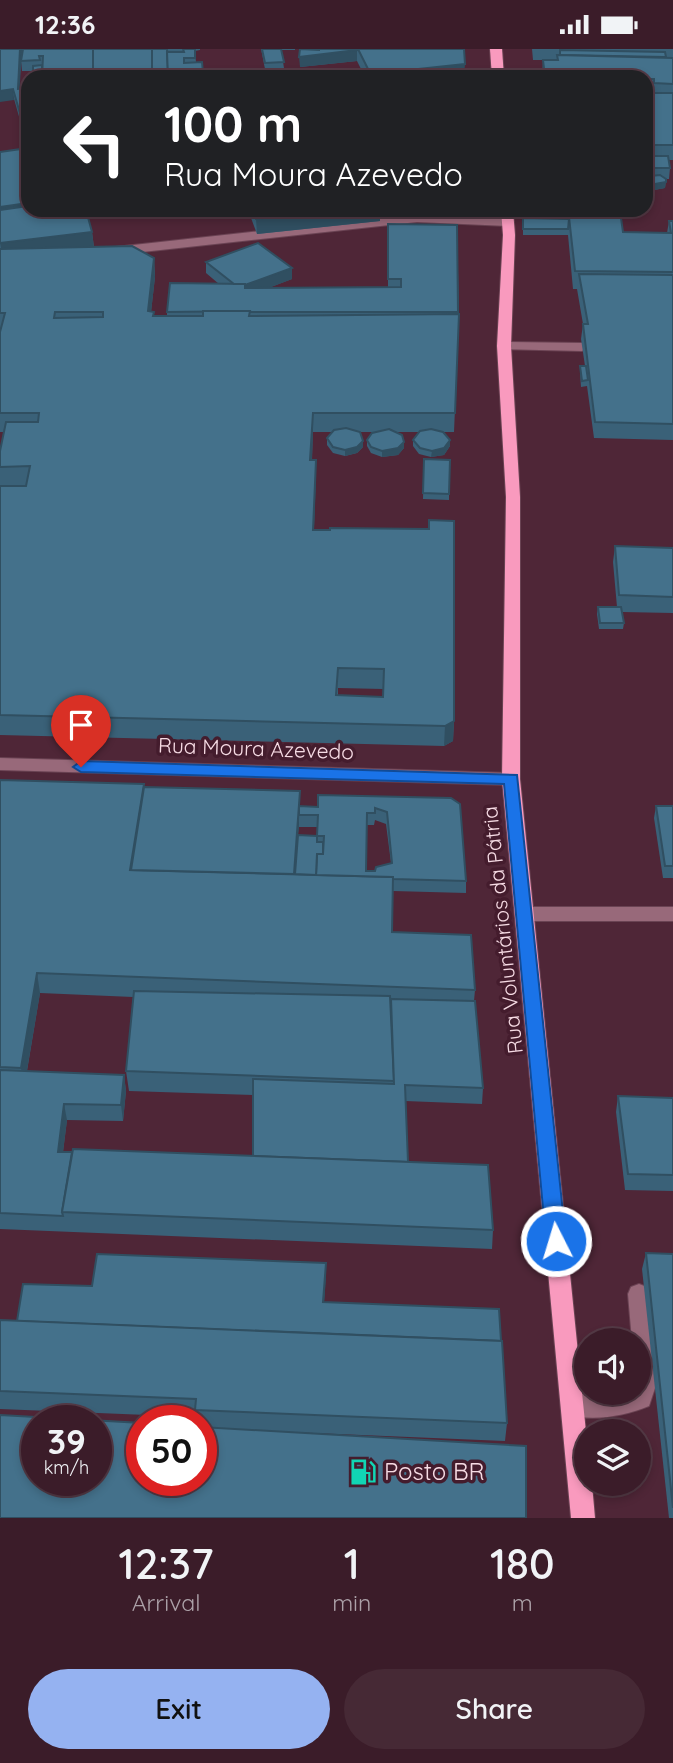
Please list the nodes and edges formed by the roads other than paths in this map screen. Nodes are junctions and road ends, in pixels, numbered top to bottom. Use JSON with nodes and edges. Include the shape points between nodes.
{"nodes":[{"id":1,"x":496,"y":49,"type":"edge"},
{"id":2,"x":498,"y":70,"type":"edge"},
{"id":3,"x":462,"y":217,"type":"edge"},
{"id":4,"x":507,"y":217,"type":"edge"},
{"id":5,"x":104,"y":253,"type":"edge"},
{"id":6,"x":504,"y":346,"type":"junction"},
{"id":7,"x":582,"y":347,"type":"edge"},
{"id":8,"x":0,"y":764,"type":"edge"},
{"id":9,"x":511,"y":779,"type":"junction"},
{"id":10,"x":524,"y":914,"type":"junction"},
{"id":11,"x":673,"y":914,"type":"edge"},
{"id":12,"x":639,"y":1294,"type":"dead end"},
{"id":13,"x":572,"y":1405,"type":"junction"},
{"id":14,"x":583,"y":1518,"type":"edge"}],
"edges":[{"from":1,"to":2,"type":"main road"},
{"from":3,"to":5,"type":"street","via":[[417,218]]},
{"from":4,"to":6,"type":"main road","name":"Rua Voluntários da Pátria"},
{"from":6,"to":7,"type":"street"},
{"from":6,"to":9,"type":"main road","name":"Rua Voluntários da Pátria","via":[[513,496]]},
{"from":8,"to":9,"type":"street","name":"Rua Moura Azevedo"},
{"from":9,"to":10,"type":"main road","name":"Rua Voluntários da Pátria"},
{"from":10,"to":11,"type":"street"},
{"from":10,"to":13,"type":"main road","name":"Rua Voluntários da Pátria"},
{"from":12,"to":13,"type":"street","via":[[647,1379],[641,1398],[618,1405]]},
{"from":13,"to":14,"type":"main road","name":"Rua Voluntários da Pátria"}]}
